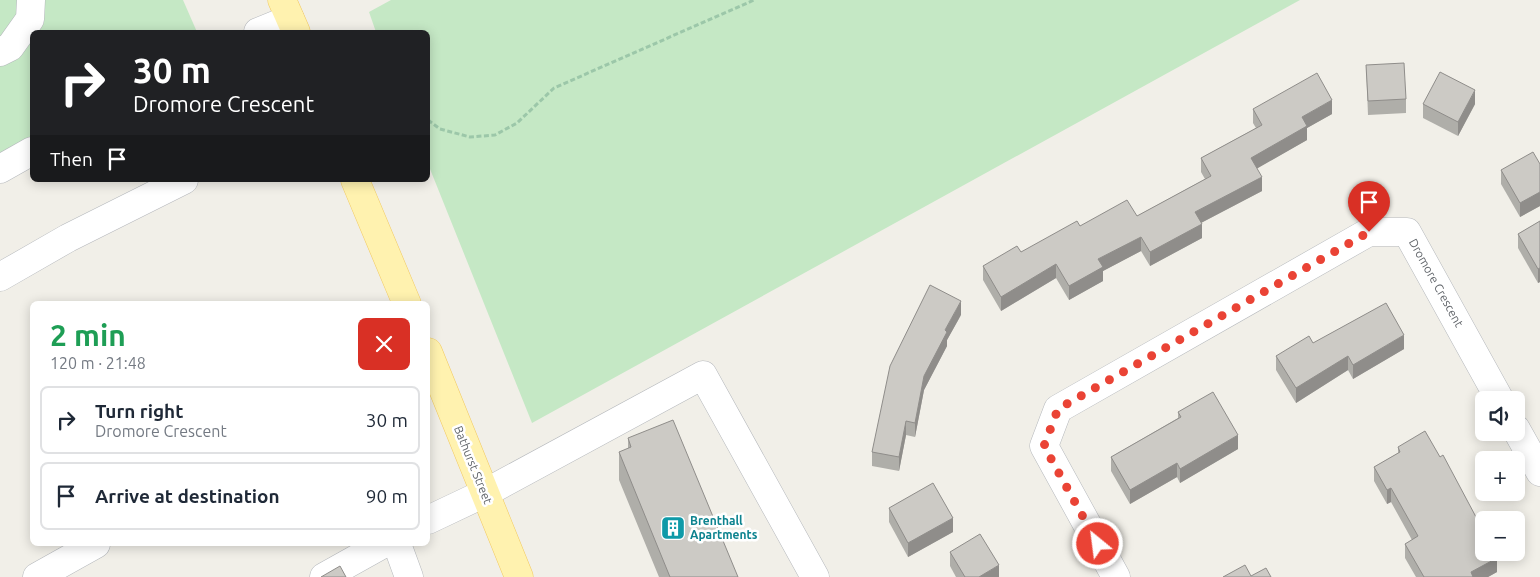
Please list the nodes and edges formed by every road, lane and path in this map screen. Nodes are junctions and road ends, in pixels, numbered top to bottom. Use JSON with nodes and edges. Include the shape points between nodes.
{"nodes":[{"id":1,"x":31,"y":0,"type":"edge"},
{"id":2,"x":754,"y":0,"type":"edge"},
{"id":3,"x":289,"y":17,"type":"edge"},
{"id":4,"x":262,"y":30,"type":"edge"},
{"id":5,"x":0,"y":52,"type":"edge"},
{"id":6,"x":430,"y":122,"type":"edge"},
{"id":7,"x":30,"y":152,"type":"edge"},
{"id":8,"x":0,"y":169,"type":"edge"},
{"id":9,"x":180,"y":182,"type":"edge"},
{"id":10,"x":356,"y":182,"type":"edge"},
{"id":11,"x":0,"y":277,"type":"edge"},
{"id":12,"x":406,"y":301,"type":"edge"},
{"id":13,"x":430,"y":357,"type":"edge"},
{"id":14,"x":1495,"y":391,"type":"edge"},
{"id":15,"x":1523,"y":441,"type":"edge"},
{"id":16,"x":1540,"y":472,"type":"edge"},
{"id":17,"x":485,"y":493,"type":"junction"},
{"id":18,"x":430,"y":519,"type":"edge"},
{"id":19,"x":92,"y":546,"type":"edge"},
{"id":20,"x":379,"y":546,"type":"edge"},
{"id":21,"x":398,"y":546,"type":"edge"},
{"id":22,"x":514,"y":575,"type":"edge"},
{"id":23,"x":37,"y":577,"type":"edge"},
{"id":24,"x":324,"y":577,"type":"edge"},
{"id":25,"x":409,"y":577,"type":"edge"},
{"id":26,"x":815,"y":577,"type":"edge"},
{"id":27,"x":1116,"y":577,"type":"edge"}],
"edges":[{"from":1,"to":5,"type":"street","via":[[30,19],[10,47]]},
{"from":2,"to":6,"type":"path","via":[[554,88],[516,122],[495,135],[470,137],[440,129]]},
{"from":3,"to":4,"type":"street"},
{"from":7,"to":8,"type":"street"},
{"from":9,"to":11,"type":"street","via":[[68,238]]},
{"from":10,"to":12,"type":"main road"},
{"from":13,"to":17,"type":"main road","name":"Bathurst Street"},
{"from":14,"to":27,"type":"street","name":"Dromore Crescent","via":[[1407,232],[1369,232],[1058,409],[1044,446]]},
{"from":15,"to":16,"type":"street"},
{"from":17,"to":18,"type":"street"},
{"from":17,"to":22,"type":"main road","name":"Bathurst Street"},
{"from":17,"to":26,"type":"street","via":[[703,375]]},
{"from":19,"to":23,"type":"street"},
{"from":20,"to":24,"type":"street"},
{"from":21,"to":25,"type":"street"}]}
